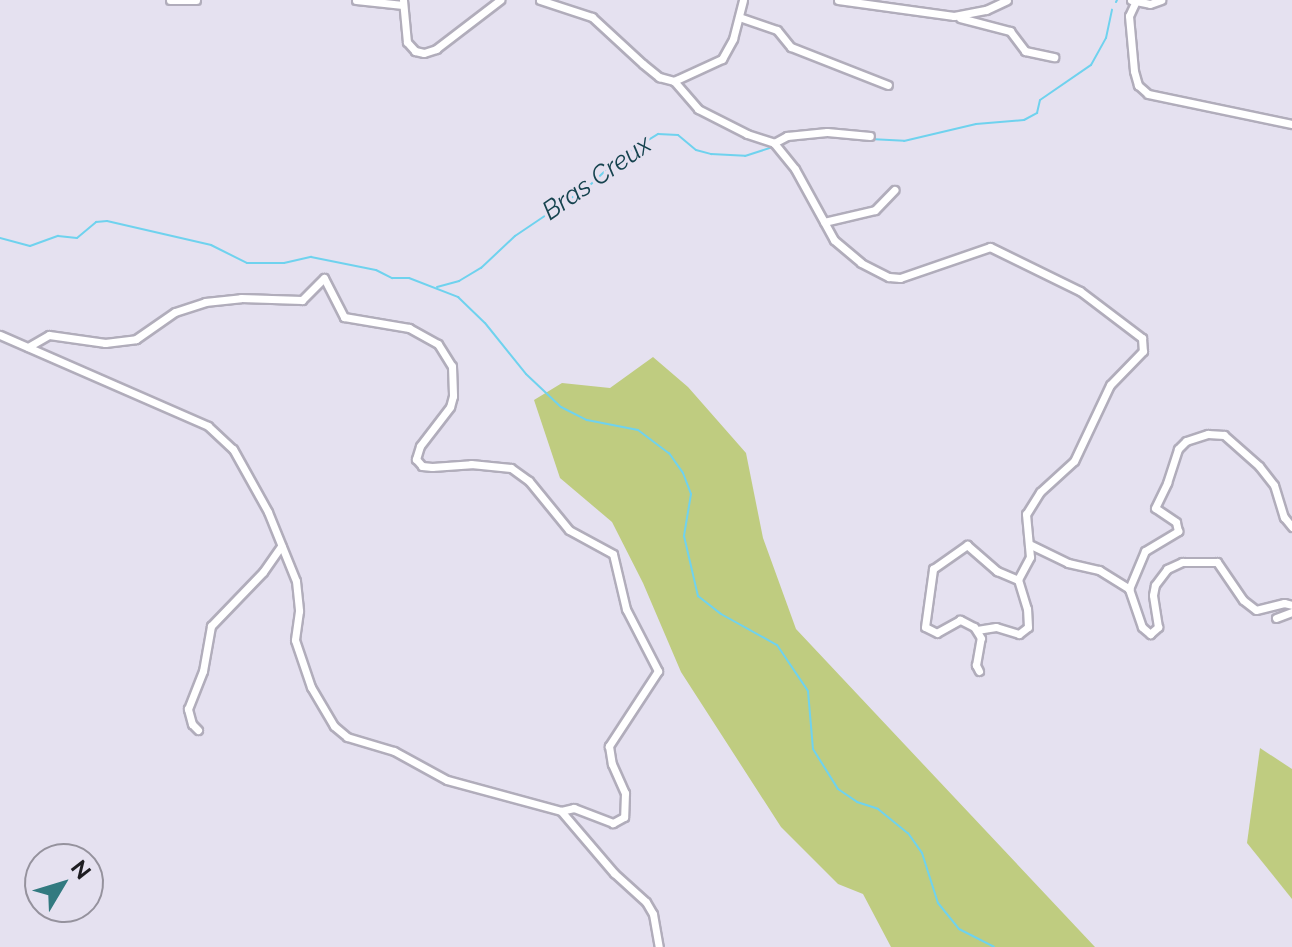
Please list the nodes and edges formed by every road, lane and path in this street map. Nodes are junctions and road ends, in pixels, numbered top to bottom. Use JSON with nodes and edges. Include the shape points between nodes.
{"nodes":[{"id":1,"x":170,"y":0,"type":"edge"},
{"id":2,"x":196,"y":0,"type":"edge"},
{"id":3,"x":356,"y":0,"type":"edge"},
{"id":4,"x":500,"y":0,"type":"edge"},
{"id":5,"x":540,"y":0,"type":"edge"},
{"id":6,"x":743,"y":0,"type":"edge"},
{"id":7,"x":838,"y":0,"type":"edge"},
{"id":8,"x":1007,"y":0,"type":"edge"},
{"id":9,"x":1161,"y":0,"type":"edge"},
{"id":10,"x":1133,"y":1,"type":"edge"},
{"id":11,"x":403,"y":3,"type":"edge"},
{"id":12,"x":954,"y":16,"type":"junction"},
{"id":13,"x":739,"y":17,"type":"junction"},
{"id":14,"x":1054,"y":57,"type":"dead end"},
{"id":15,"x":674,"y":81,"type":"junction"},
{"id":16,"x":888,"y":85,"type":"dead end"},
{"id":17,"x":1292,"y":124,"type":"edge"},
{"id":18,"x":870,"y":136,"type":"dead end"},
{"id":19,"x":774,"y":143,"type":"junction"},
{"id":20,"x":894,"y":190,"type":"dead end"},
{"id":21,"x":824,"y":222,"type":"junction"},
{"id":22,"x":0,"y":335,"type":"edge"},
{"id":23,"x":28,"y":347,"type":"junction"},
{"id":24,"x":1292,"y":527,"type":"edge"},
{"id":25,"x":1031,"y":545,"type":"junction"},
{"id":26,"x":281,"y":546,"type":"junction"},
{"id":27,"x":1018,"y":580,"type":"junction"},
{"id":28,"x":1129,"y":589,"type":"junction"},
{"id":29,"x":1292,"y":605,"type":"edge"},
{"id":30,"x":1292,"y":612,"type":"edge"},
{"id":31,"x":1276,"y":618,"type":"dead end"},
{"id":32,"x":977,"y":630,"type":"junction"},
{"id":33,"x":979,"y":671,"type":"dead end"},
{"id":34,"x":198,"y":730,"type":"dead end"},
{"id":35,"x":561,"y":811,"type":"junction"},
{"id":36,"x":659,"y":947,"type":"edge"}],
"edges":[{"from":1,"to":2,"type":"street"},
{"from":3,"to":11,"type":"street"},
{"from":4,"to":11,"type":"street","via":[[424,53],[407,42]]},
{"from":5,"to":15,"type":"street","via":[[592,17],[659,77]]},
{"from":6,"to":13,"type":"street"},
{"from":7,"to":12,"type":"street"},
{"from":8,"to":12,"type":"street"},
{"from":9,"to":10,"type":"street"},
{"from":10,"to":17,"type":"street","via":[[1129,16],[1134,71],[1148,94]]},
{"from":12,"to":14,"type":"street","via":[[1010,31],[1025,51]]},
{"from":13,"to":15,"type":"street","via":[[722,59]]},
{"from":13,"to":16,"type":"street","via":[[777,30],[791,47]]},
{"from":15,"to":19,"type":"street","via":[[698,109]]},
{"from":18,"to":19,"type":"street","via":[[827,132],[787,136]]},
{"from":19,"to":21,"type":"street"},
{"from":20,"to":21,"type":"street","via":[[875,210]]},
{"from":21,"to":25,"type":"street","via":[[861,263],[889,277],[912,275],[982,247],[999,250],[1080,291],[1145,344],[1110,385],[1074,461],[1040,492],[1026,514]]},
{"from":22,"to":23,"type":"street"},
{"from":23,"to":26,"type":"street","via":[[208,426],[233,449]]},
{"from":23,"to":35,"type":"street","via":[[49,335],[105,343],[136,339],[175,312],[205,302],[302,300],[324,278],[344,317],[409,328],[438,344],[452,366],[453,396],[416,459],[432,467],[511,468],[529,481],[578,538],[613,554],[626,609],[658,671],[609,746],[625,793],[624,817],[613,823],[574,808]]},
{"from":24,"to":28,"type":"street","via":[[1274,485],[1259,466],[1224,435],[1196,437],[1178,449],[1155,508],[1176,522],[1178,531],[1145,551]]},
{"from":25,"to":27,"type":"street","via":[[1029,562]]},
{"from":25,"to":28,"type":"street","via":[[1068,563],[1099,570]]},
{"from":26,"to":34,"type":"street","via":[[211,626],[203,671],[188,709]]},
{"from":26,"to":35,"type":"street","via":[[296,581],[295,640],[311,687],[334,726],[347,737],[394,751],[447,780]]},
{"from":27,"to":32,"type":"street","via":[[1028,627],[1019,634],[996,627]]},
{"from":27,"to":32,"type":"street","via":[[997,571],[967,545],[933,569],[925,627],[937,633],[960,620]]},
{"from":28,"to":29,"type":"street","via":[[1142,627],[1150,634],[1158,627],[1155,585],[1167,569],[1182,562],[1217,562],[1256,610]]},
{"from":30,"to":31,"type":"street"},
{"from":32,"to":33,"type":"street"},
{"from":35,"to":36,"type":"street","via":[[646,902]]}]}
